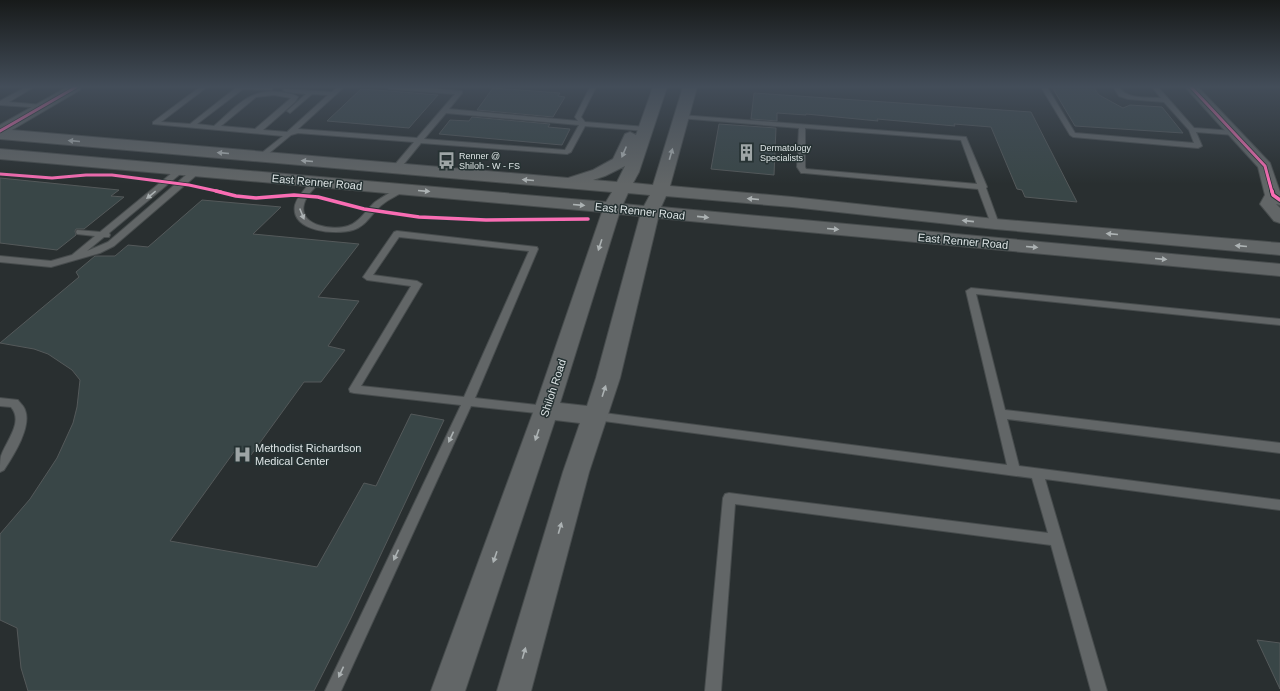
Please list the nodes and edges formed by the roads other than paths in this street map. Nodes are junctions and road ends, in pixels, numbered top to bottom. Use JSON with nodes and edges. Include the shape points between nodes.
{"nodes":[{"id":1,"x":21,"y":119,"type":"edge"},
{"id":2,"x":160,"y":119,"type":"edge"},
{"id":3,"x":200,"y":119,"type":"edge"},
{"id":4,"x":221,"y":119,"type":"edge"},
{"id":5,"x":223,"y":119,"type":"edge"},
{"id":6,"x":271,"y":119,"type":"edge"},
{"id":7,"x":280,"y":119,"type":"edge"},
{"id":8,"x":305,"y":119,"type":"edge"},
{"id":9,"x":437,"y":119,"type":"edge"},
{"id":10,"x":540,"y":119,"type":"edge"},
{"id":11,"x":580,"y":119,"type":"edge"},
{"id":12,"x":642,"y":119,"type":"edge"},
{"id":13,"x":680,"y":119,"type":"edge"},
{"id":14,"x":715,"y":119,"type":"edge"},
{"id":15,"x":1063,"y":119,"type":"edge"},
{"id":16,"x":1183,"y":119,"type":"edge"},
{"id":17,"x":1221,"y":119,"type":"edge"},
{"id":18,"x":583,"y":123,"type":"junction"},
{"id":19,"x":802,"y":125,"type":"junction"},
{"id":20,"x":191,"y":126,"type":"junction"},
{"id":21,"x":212,"y":127,"type":"junction"},
{"id":22,"x":640,"y":128,"type":"junction"},
{"id":23,"x":1192,"y":130,"type":"junction"},
{"id":24,"x":0,"y":131,"type":"edge"},
{"id":25,"x":257,"y":131,"type":"junction"},
{"id":26,"x":266,"y":132,"type":"junction"},
{"id":27,"x":1234,"y":133,"type":"junction"},
{"id":28,"x":0,"y":134,"type":"edge"},
{"id":29,"x":289,"y":134,"type":"junction"},
{"id":30,"x":420,"y":141,"type":"junction"},
{"id":31,"x":0,"y":154,"type":"edge"},
{"id":32,"x":262,"y":157,"type":"junction"},
{"id":33,"x":360,"y":165,"type":"junction"},
{"id":34,"x":396,"y":168,"type":"junction"},
{"id":35,"x":194,"y":171,"type":"junction"},
{"id":36,"x":546,"y":181,"type":"junction"},
{"id":37,"x":316,"y":182,"type":"junction"},
{"id":38,"x":983,"y":187,"type":"junction"},
{"id":39,"x":402,"y":189,"type":"junction"},
{"id":40,"x":1276,"y":197,"type":"edge"},
{"id":41,"x":617,"y":198,"type":"junction"},
{"id":42,"x":655,"y":201,"type":"junction"},
{"id":43,"x":1280,"y":218,"type":"edge"},
{"id":44,"x":995,"y":224,"type":"junction"},
{"id":45,"x":80,"y":232,"type":"dead end"},
{"id":46,"x":102,"y":234,"type":"junction"},
{"id":47,"x":120,"y":236,"type":"junction"},
{"id":48,"x":1280,"y":249,"type":"edge"},
{"id":49,"x":0,"y":259,"type":"edge"},
{"id":50,"x":72,"y":259,"type":"junction"},
{"id":51,"x":1280,"y":270,"type":"edge"},
{"id":52,"x":1280,"y":322,"type":"edge"},
{"id":53,"x":468,"y":401,"type":"junction"},
{"id":54,"x":0,"y":402,"type":"edge"},
{"id":55,"x":546,"y":410,"type":"junction"},
{"id":56,"x":1000,"y":414,"type":"junction"},
{"id":57,"x":596,"y":416,"type":"junction"},
{"id":58,"x":1280,"y":448,"type":"edge"},
{"id":59,"x":0,"y":467,"type":"edge"},
{"id":60,"x":1014,"y":470,"type":"junction"},
{"id":61,"x":1037,"y":473,"type":"junction"},
{"id":62,"x":1280,"y":505,"type":"edge"},
{"id":63,"x":1056,"y":540,"type":"junction"},
{"id":64,"x":333,"y":691,"type":"edge"},
{"id":65,"x":448,"y":691,"type":"edge"},
{"id":66,"x":514,"y":691,"type":"edge"},
{"id":67,"x":713,"y":691,"type":"edge"},
{"id":68,"x":1099,"y":691,"type":"edge"}],
"edges":[{"from":1,"to":24,"type":"street"},
{"from":2,"to":20,"type":"lane","via":[[155,123]]},
{"from":3,"to":20,"type":"lane"},
{"from":4,"to":21,"type":"lane"},
{"from":5,"to":21,"type":"lane"},
{"from":6,"to":25,"type":"lane"},
{"from":7,"to":26,"type":"lane"},
{"from":8,"to":29,"type":"lane"},
{"from":9,"to":30,"type":"lane"},
{"from":10,"to":18,"type":"lane"},
{"from":11,"to":18,"type":"lane"},
{"from":12,"to":22,"type":"main road"},
{"from":42,"to":13,"type":"main road","one_way":true},
{"from":14,"to":19,"type":"lane"},
{"from":15,"to":23,"type":"lane","via":[[1073,135],[1198,146]]},
{"from":16,"to":23,"type":"lane"},
{"from":17,"to":27,"type":"street"},
{"from":18,"to":22,"type":"lane"},
{"from":18,"to":30,"type":"lane","via":[[567,152]]},
{"from":19,"to":38,"type":"lane","via":[[964,138]]},
{"from":19,"to":38,"type":"lane","via":[[801,166],[804,171]]},
{"from":20,"to":21,"type":"lane"},
{"from":21,"to":25,"type":"lane"},
{"from":22,"to":36,"type":"main road","one_way":true,"via":[[620,162],[599,173],[574,180]]},
{"from":22,"to":41,"type":"main road","name":"Shiloh Road","via":[[631,172]]},
{"from":23,"to":27,"type":"lane"},
{"from":25,"to":26,"type":"lane"},
{"from":26,"to":29,"type":"lane"},
{"from":27,"to":40,"type":"street","via":[[1265,166]]},
{"from":32,"to":28,"type":"main road","name":"East Renner Road","one_way":true},
{"from":29,"to":30,"type":"lane","via":[[298,131]]},
{"from":29,"to":32,"type":"lane"},
{"from":30,"to":34,"type":"lane"},
{"from":31,"to":35,"type":"main road","name":"East Renner Road"},
{"from":33,"to":32,"type":"main road","name":"East Renner Road","one_way":true},
{"from":32,"to":35,"type":"main road","via":[[244,166]]},
{"from":33,"to":34,"type":"main road","name":"East Renner Road"},
{"from":33,"to":37,"type":"main road","via":[[330,173]]},
{"from":36,"to":34,"type":"main road","name":"East Renner Road","one_way":true},
{"from":35,"to":37,"type":"main road","name":"East Renner Road"},
{"from":35,"to":46,"type":"lane","one_way":true},
{"from":35,"to":47,"type":"lane"},
{"from":36,"to":41,"type":"main road","name":"East Renner Road"},
{"from":37,"to":39,"type":"main road","name":"East Renner Road"},
{"from":37,"to":39,"type":"lane","one_way":true,"via":[[301,201],[299,210],[304,221],[331,231],[356,226],[379,203]]},
{"from":38,"to":44,"type":"lane"},
{"from":39,"to":41,"type":"main road","name":"East Renner Road","one_way":true},
{"from":40,"to":43,"type":"street","via":[[1268,204]]},
{"from":41,"to":42,"type":"main road","name":"East Renner Road"},
{"from":41,"to":55,"type":"main road","name":"Shiloh Road","one_way":true},
{"from":44,"to":42,"type":"main road","name":"East Renner Road","one_way":true,"via":[[792,202]]},
{"from":42,"to":51,"type":"main road","name":"East Renner Road","one_way":true},
{"from":57,"to":42,"type":"main road","one_way":true},
{"from":48,"to":44,"type":"main road","name":"East Renner Road","one_way":true},
{"from":45,"to":46,"type":"lane"},
{"from":46,"to":47,"type":"lane"},
{"from":46,"to":50,"type":"lane"},
{"from":47,"to":50,"type":"lane","via":[[97,251]]},
{"from":49,"to":50,"type":"lane","via":[[51,264]]},
{"from":52,"to":56,"type":"lane","via":[[971,292]]},
{"from":53,"to":53,"type":"lane","via":[[354,389],[417,284],[366,277],[397,234],[534,249]]},
{"from":53,"to":55,"type":"lane"},
{"from":53,"to":64,"type":"lane","one_way":true},
{"from":54,"to":59,"type":"lane","via":[[14,403],[20,411],[19,428]]},
{"from":55,"to":57,"type":"main road"},
{"from":55,"to":65,"type":"main road","name":"Shiloh Road","one_way":true},
{"from":56,"to":58,"type":"lane"},
{"from":56,"to":60,"type":"lane"},
{"from":57,"to":60,"type":"lane"},
{"from":66,"to":57,"type":"main road","one_way":true,"via":[[576,472]]},
{"from":60,"to":61,"type":"lane"},
{"from":61,"to":62,"type":"lane"},
{"from":61,"to":63,"type":"lane"},
{"from":63,"to":67,"type":"lane","via":[[729,498]]},
{"from":63,"to":68,"type":"lane"}]}
